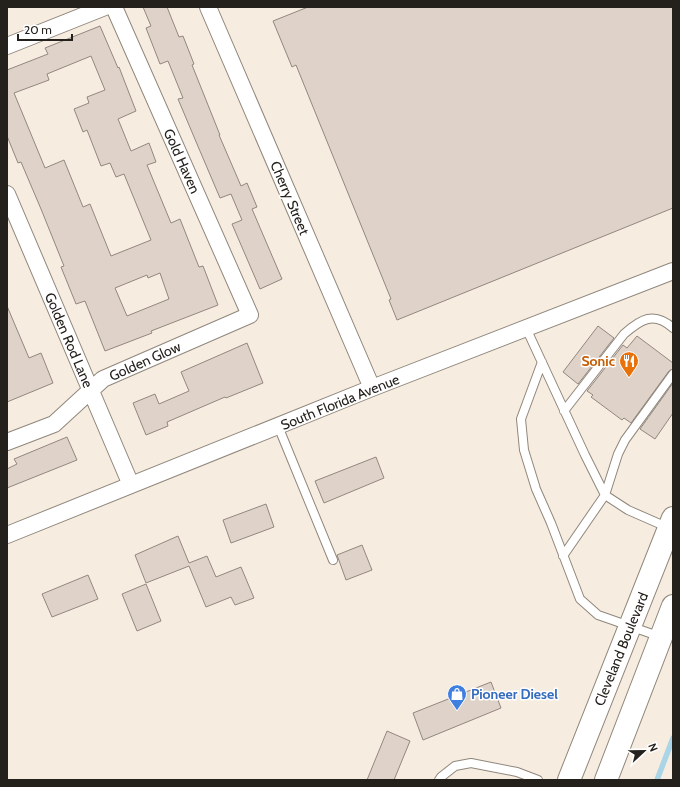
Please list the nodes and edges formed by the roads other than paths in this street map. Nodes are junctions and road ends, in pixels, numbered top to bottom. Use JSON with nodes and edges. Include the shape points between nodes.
{"nodes":[{"id":1,"x":105,"y":7,"type":"edge"},
{"id":2,"x":114,"y":7,"type":"edge"},
{"id":3,"x":208,"y":7,"type":"edge"},
{"id":4,"x":7,"y":46,"type":"edge"},
{"id":5,"x":7,"y":194,"type":"edge"},
{"id":6,"x":673,"y":271,"type":"edge"},
{"id":7,"x":250,"y":316,"type":"joint"},
{"id":8,"x":526,"y":328,"type":"junction"},
{"id":9,"x":673,"y":328,"type":"edge"},
{"id":10,"x":542,"y":362,"type":"junction"},
{"id":11,"x":673,"y":374,"type":"edge"},
{"id":12,"x":372,"y":388,"type":"junction"},
{"id":13,"x":91,"y":391,"type":"junction"},
{"id":14,"x":564,"y":410,"type":"junction"},
{"id":15,"x":278,"y":426,"type":"junction"},
{"id":16,"x":7,"y":442,"type":"edge"},
{"id":17,"x":131,"y":485,"type":"junction"},
{"id":18,"x":605,"y":495,"type":"junction"},
{"id":19,"x":672,"y":525,"type":"edge"},
{"id":20,"x":7,"y":535,"type":"edge"},
{"id":21,"x":564,"y":556,"type":"junction"},
{"id":22,"x":333,"y":560,"type":"dead end"},
{"id":23,"x":673,"y":606,"type":"edge"},
{"id":24,"x":630,"y":626,"type":"junction"},
{"id":25,"x":661,"y":637,"type":"junction"},
{"id":26,"x":535,"y":779,"type":"edge"},
{"id":27,"x":439,"y":780,"type":"edge"},
{"id":28,"x":569,"y":780,"type":"edge"},
{"id":29,"x":606,"y":780,"type":"edge"}],
"edges":[{"from":1,"to":4,"type":"street"},
{"from":2,"to":7,"type":"street","name":"Gold Haven"},
{"from":3,"to":12,"type":"street","name":"Cherry Street"},
{"from":5,"to":13,"type":"street","name":"Golden Rod Lane"},
{"from":6,"to":8,"type":"street","name":"South Florida Avenue"},
{"from":7,"to":13,"type":"street","name":"Golden Glow","via":[[103,380]]},
{"from":8,"to":10,"type":"lane"},
{"from":8,"to":12,"type":"street","name":"South Florida Avenue"},
{"from":9,"to":14,"type":"lane","via":[[660,320],[647,318],[635,324],[624,334]]},
{"from":10,"to":14,"type":"lane"},
{"from":10,"to":21,"type":"lane","via":[[521,419],[524,450],[536,489]]},
{"from":11,"to":18,"type":"lane","via":[[625,440]]},
{"from":12,"to":15,"type":"street","name":"South Florida Avenue"},
{"from":13,"to":16,"type":"street","name":"Golden Glow","via":[[54,424]]},
{"from":13,"to":17,"type":"street","name":"Golden Rod Lane"},
{"from":14,"to":18,"type":"lane"},
{"from":15,"to":17,"type":"street","name":"South Florida Avenue"},
{"from":15,"to":22,"type":"lane"},
{"from":17,"to":20,"type":"street","name":"South Florida Avenue"},
{"from":18,"to":19,"type":"lane","via":[[628,510]]},
{"from":18,"to":21,"type":"lane"},
{"from":19,"to":24,"type":"main road","name":"Cleveland Boulevard"},
{"from":21,"to":24,"type":"lane","via":[[580,599],[598,615]]},
{"from":23,"to":25,"type":"main road"},
{"from":24,"to":25,"type":"lane"},
{"from":24,"to":28,"type":"main road","name":"Cleveland Boulevard"},
{"from":25,"to":29,"type":"main road"},
{"from":26,"to":27,"type":"lane","via":[[517,772],[471,763],[455,766]]}]}
